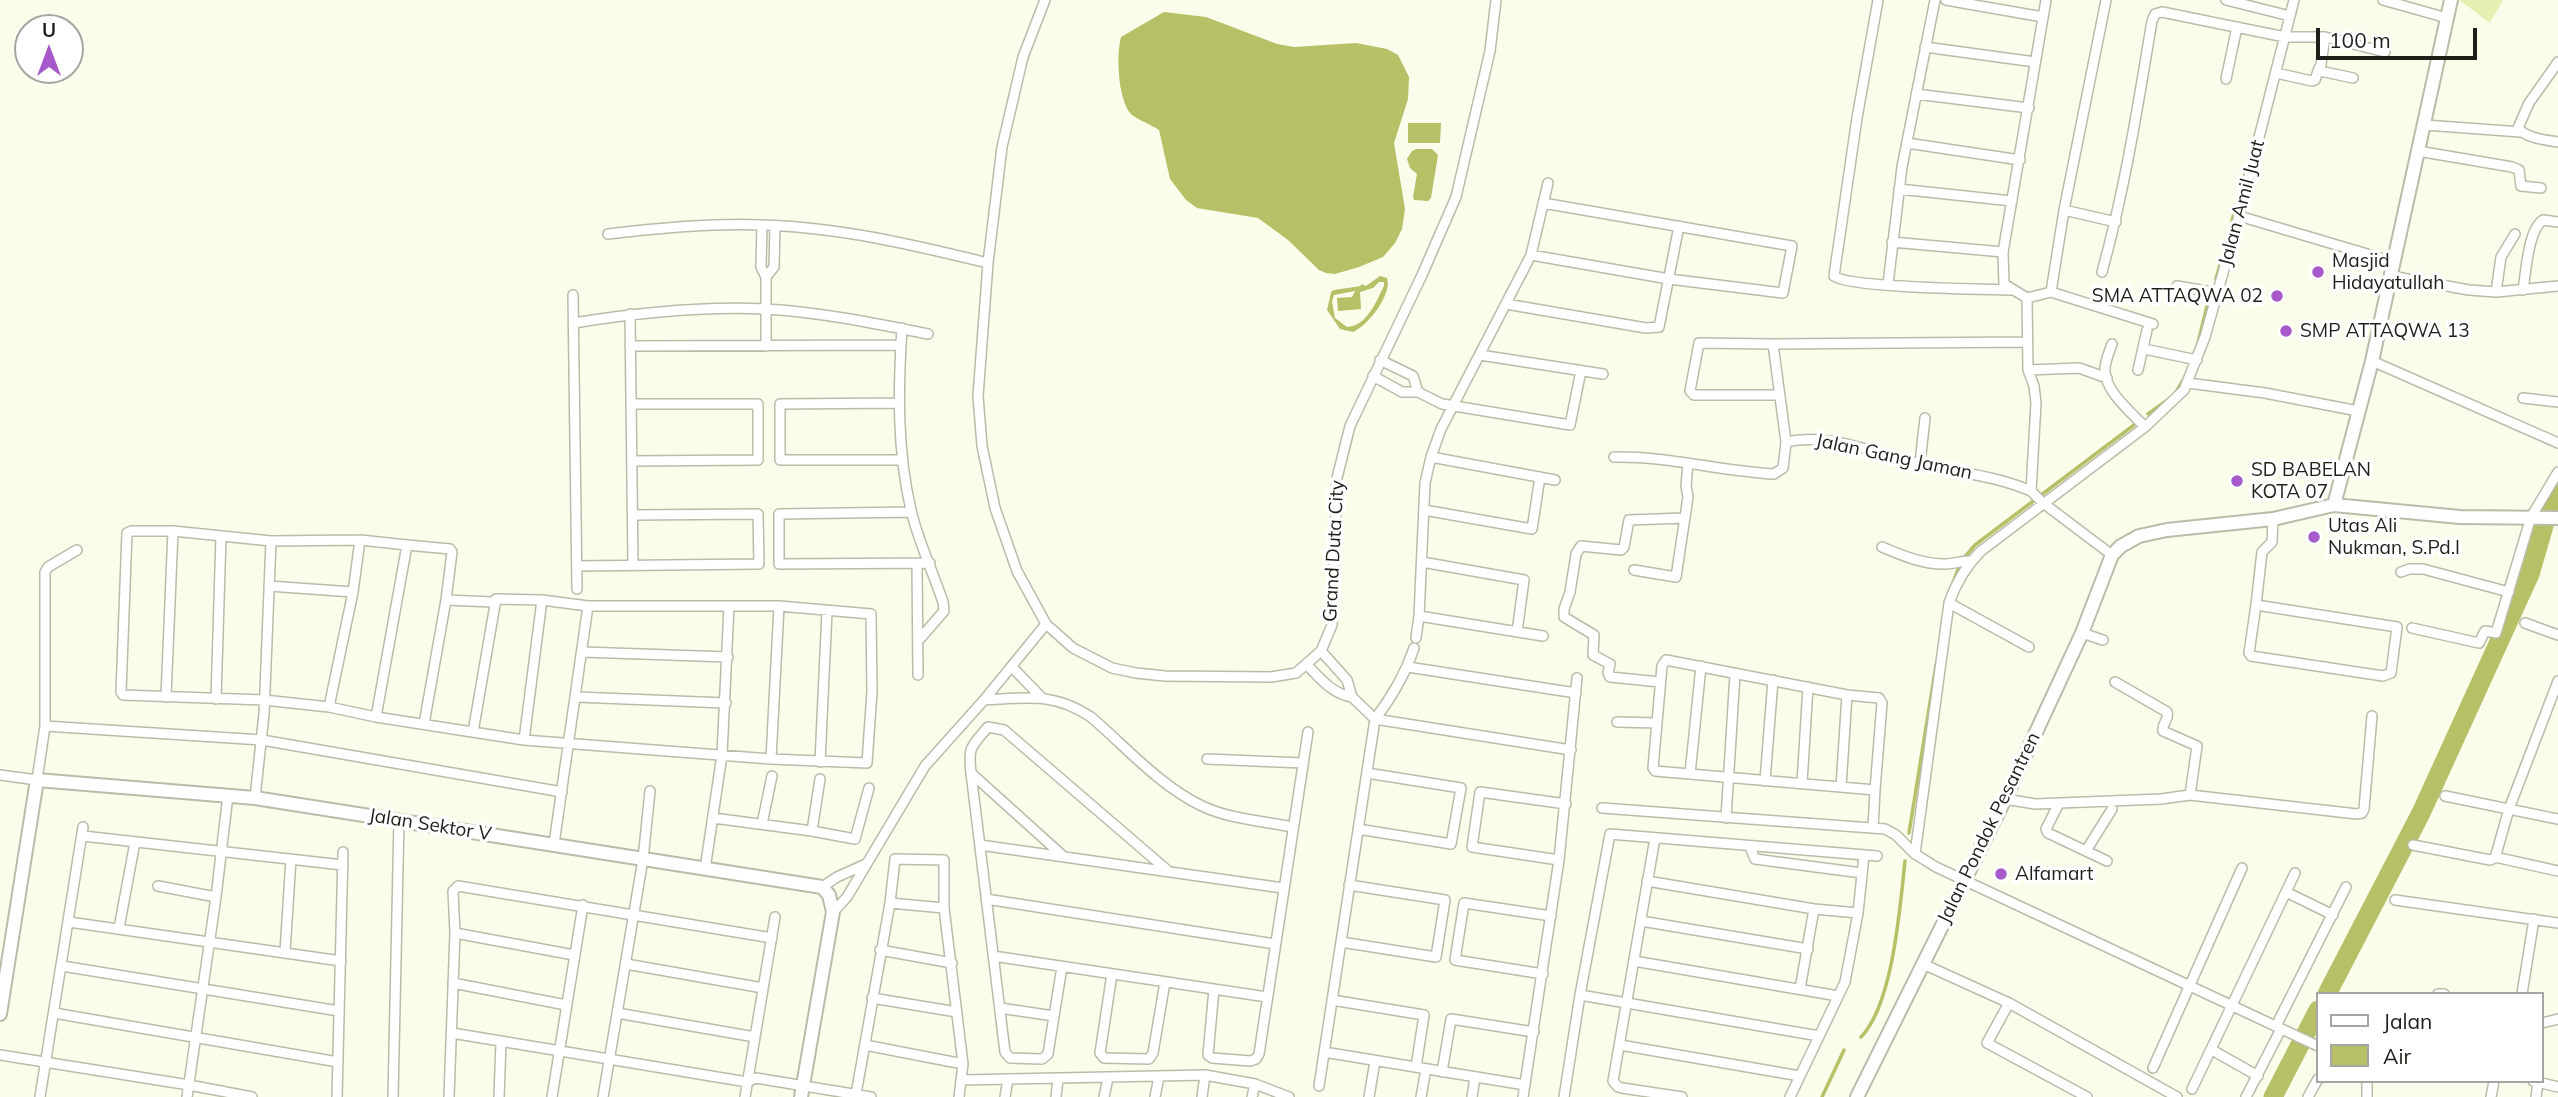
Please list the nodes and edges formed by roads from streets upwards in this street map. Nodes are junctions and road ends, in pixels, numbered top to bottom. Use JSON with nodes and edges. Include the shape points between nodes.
{"nodes":[{"id":1,"x":1045,"y":0,"type":"edge"},
{"id":2,"x":1496,"y":0,"type":"edge"},
{"id":3,"x":1878,"y":0,"type":"edge"},
{"id":4,"x":1935,"y":0,"type":"edge"},
{"id":5,"x":1946,"y":0,"type":"edge"},
{"id":6,"x":2046,"y":0,"type":"edge"},
{"id":7,"x":2106,"y":0,"type":"edge"},
{"id":8,"x":2226,"y":0,"type":"edge"},
{"id":9,"x":2294,"y":0,"type":"edge"},
{"id":10,"x":2384,"y":0,"type":"edge"},
{"id":11,"x":2451,"y":0,"type":"edge"},
{"id":12,"x":2287,"y":15,"type":"junction"},
{"id":13,"x":2043,"y":17,"type":"junction"},
{"id":14,"x":2447,"y":18,"type":"junction"},
{"id":15,"x":2237,"y":27,"type":"junction"},
{"id":16,"x":2282,"y":36,"type":"junction"},
{"id":17,"x":2325,"y":37,"type":"junction"},
{"id":18,"x":1925,"y":47,"type":"junction"},
{"id":19,"x":2385,"y":52,"type":"dead end"},
{"id":20,"x":2035,"y":62,"type":"junction"},
{"id":21,"x":2558,"y":62,"type":"edge"},
{"id":22,"x":2319,"y":68,"type":"junction"},
{"id":23,"x":2276,"y":73,"type":"junction"},
{"id":24,"x":2353,"y":78,"type":"dead end"},
{"id":25,"x":2226,"y":79,"type":"dead end"},
{"id":26,"x":1916,"y":94,"type":"junction"},
{"id":27,"x":2029,"y":108,"type":"junction"},
{"id":28,"x":2425,"y":125,"type":"junction"},
{"id":29,"x":2521,"y":132,"type":"junction"},
{"id":30,"x":2558,"y":142,"type":"edge"},
{"id":31,"x":1908,"y":144,"type":"junction"},
{"id":32,"x":2418,"y":151,"type":"junction"},
{"id":33,"x":2020,"y":160,"type":"junction"},
{"id":34,"x":1548,"y":183,"type":"dead end"},
{"id":35,"x":2541,"y":188,"type":"dead end"},
{"id":36,"x":1899,"y":189,"type":"junction"},
{"id":37,"x":2012,"y":201,"type":"junction"},
{"id":38,"x":1543,"y":203,"type":"junction"},
{"id":39,"x":2064,"y":210,"type":"junction"},
{"id":40,"x":2239,"y":216,"type":"junction"},
{"id":41,"x":2116,"y":222,"type":"junction"},
{"id":42,"x":2558,"y":222,"type":"edge"},
{"id":43,"x":762,"y":225,"type":"junction"},
{"id":44,"x":775,"y":226,"type":"junction"},
{"id":45,"x":1679,"y":226,"type":"junction"},
{"id":46,"x":608,"y":234,"type":"dead end"},
{"id":47,"x":2515,"y":234,"type":"dead end"},
{"id":48,"x":1892,"y":242,"type":"junction"},
{"id":49,"x":2003,"y":252,"type":"junction"},
{"id":50,"x":1531,"y":255,"type":"junction"},
{"id":51,"x":2394,"y":262,"type":"junction"},
{"id":52,"x":988,"y":263,"type":"junction"},
{"id":53,"x":2102,"y":272,"type":"dead end"},
{"id":54,"x":2390,"y":276,"type":"junction"},
{"id":55,"x":766,"y":277,"type":"junction"},
{"id":56,"x":1669,"y":279,"type":"junction"},
{"id":57,"x":1888,"y":284,"type":"junction"},
{"id":58,"x":2177,"y":286,"type":"dead end"},
{"id":59,"x":2558,"y":286,"type":"edge"},
{"id":60,"x":2012,"y":290,"type":"junction"},
{"id":61,"x":2523,"y":290,"type":"junction"},
{"id":62,"x":2051,"y":292,"type":"junction"},
{"id":63,"x":2496,"y":292,"type":"junction"},
{"id":64,"x":2218,"y":293,"type":"junction"},
{"id":65,"x":573,"y":295,"type":"dead end"},
{"id":66,"x":2026,"y":298,"type":"junction"},
{"id":67,"x":1506,"y":304,"type":"junction"},
{"id":68,"x":765,"y":309,"type":"junction"},
{"id":69,"x":630,"y":314,"type":"junction"},
{"id":70,"x":574,"y":323,"type":"junction"},
{"id":71,"x":902,"y":328,"type":"junction"},
{"id":72,"x":928,"y":334,"type":"dead end"},
{"id":73,"x":2027,"y":342,"type":"junction"},
{"id":74,"x":1773,"y":344,"type":"junction"},
{"id":75,"x":2112,"y":344,"type":"dead end"},
{"id":76,"x":901,"y":345,"type":"junction"},
{"id":77,"x":630,"y":346,"type":"junction"},
{"id":78,"x":766,"y":346,"type":"junction"},
{"id":79,"x":2144,"y":349,"type":"junction"},
{"id":80,"x":1480,"y":355,"type":"junction"},
{"id":81,"x":1380,"y":360,"type":"junction"},
{"id":82,"x":2196,"y":360,"type":"junction"},
{"id":83,"x":2372,"y":361,"type":"junction"},
{"id":84,"x":2028,"y":370,"type":"junction"},
{"id":85,"x":2138,"y":370,"type":"dead end"},
{"id":86,"x":1581,"y":371,"type":"junction"},
{"id":87,"x":1603,"y":374,"type":"dead end"},
{"id":88,"x":1373,"y":376,"type":"junction"},
{"id":89,"x":2107,"y":378,"type":"junction"},
{"id":90,"x":2188,"y":383,"type":"junction"},
{"id":91,"x":1418,"y":392,"type":"junction"},
{"id":92,"x":1780,"y":396,"type":"junction"},
{"id":93,"x":2523,"y":398,"type":"dead end"},
{"id":94,"x":2558,"y":402,"type":"edge"},
{"id":95,"x":898,"y":403,"type":"junction"},
{"id":96,"x":631,"y":404,"type":"junction"},
{"id":97,"x":1453,"y":406,"type":"junction"},
{"id":98,"x":2358,"y":411,"type":"junction"},
{"id":99,"x":1925,"y":418,"type":"dead end"},
{"id":100,"x":2145,"y":427,"type":"junction"},
{"id":101,"x":1786,"y":442,"type":"junction"},
{"id":102,"x":2558,"y":443,"type":"edge"},
{"id":103,"x":1431,"y":457,"type":"junction"},
{"id":104,"x":1614,"y":457,"type":"dead end"},
{"id":105,"x":903,"y":460,"type":"junction"},
{"id":106,"x":632,"y":461,"type":"junction"},
{"id":107,"x":1688,"y":463,"type":"junction"},
{"id":108,"x":1920,"y":463,"type":"junction"},
{"id":109,"x":2558,"y":472,"type":"edge"},
{"id":110,"x":1540,"y":477,"type":"junction"},
{"id":111,"x":1555,"y":480,"type":"dead end"},
{"id":112,"x":2037,"y":497,"type":"junction"},
{"id":113,"x":2334,"y":505,"type":"junction"},
{"id":114,"x":1424,"y":510,"type":"junction"},
{"id":115,"x":911,"y":512,"type":"junction"},
{"id":116,"x":633,"y":515,"type":"junction"},
{"id":117,"x":2534,"y":517,"type":"junction"},
{"id":118,"x":1685,"y":518,"type":"junction"},
{"id":119,"x":2557,"y":518,"type":"edge"},
{"id":120,"x":2273,"y":519,"type":"junction"},
{"id":121,"x":173,"y":531,"type":"junction"},
{"id":122,"x":220,"y":536,"type":"junction"},
{"id":123,"x":360,"y":540,"type":"junction"},
{"id":124,"x":271,"y":541,"type":"junction"},
{"id":125,"x":407,"y":545,"type":"junction"},
{"id":126,"x":1882,"y":547,"type":"dead end"},
{"id":127,"x":77,"y":550,"type":"dead end"},
{"id":128,"x":2112,"y":555,"type":"junction"},
{"id":129,"x":1971,"y":561,"type":"junction"},
{"id":130,"x":1422,"y":562,"type":"junction"},
{"id":131,"x":917,"y":563,"type":"junction"},
{"id":132,"x":930,"y":563,"type":"junction"},
{"id":133,"x":633,"y":565,"type":"junction"},
{"id":134,"x":577,"y":566,"type":"junction"},
{"id":135,"x":1634,"y":570,"type":"dead end"},
{"id":136,"x":2401,"y":572,"type":"dead end"},
{"id":137,"x":269,"y":586,"type":"junction"},
{"id":138,"x":578,"y":589,"type":"dead end"},
{"id":139,"x":353,"y":592,"type":"junction"},
{"id":140,"x":2509,"y":592,"type":"junction"},
{"id":141,"x":446,"y":600,"type":"junction"},
{"id":142,"x":542,"y":600,"type":"junction"},
{"id":143,"x":493,"y":602,"type":"junction"},
{"id":144,"x":1949,"y":603,"type":"junction"},
{"id":145,"x":2256,"y":605,"type":"junction"},
{"id":146,"x":588,"y":606,"type":"junction"},
{"id":147,"x":729,"y":606,"type":"junction"},
{"id":148,"x":779,"y":606,"type":"junction"},
{"id":149,"x":827,"y":611,"type":"junction"},
{"id":150,"x":1419,"y":616,"type":"junction"},
{"id":151,"x":2525,"y":623,"type":"dead end"},
{"id":152,"x":1046,"y":624,"type":"junction"},
{"id":153,"x":2412,"y":628,"type":"dead end"},
{"id":154,"x":1517,"y":632,"type":"junction"},
{"id":155,"x":2082,"y":633,"type":"junction"},
{"id":156,"x":2558,"y":635,"type":"edge"},
{"id":157,"x":1543,"y":636,"type":"dead end"},
{"id":158,"x":2103,"y":640,"type":"dead end"},
{"id":159,"x":918,"y":641,"type":"junction"},
{"id":160,"x":2029,"y":647,"type":"dead end"},
{"id":161,"x":1321,"y":651,"type":"junction"},
{"id":162,"x":583,"y":652,"type":"junction"},
{"id":163,"x":728,"y":657,"type":"junction"},
{"id":164,"x":1306,"y":664,"type":"junction"},
{"id":165,"x":1700,"y":666,"type":"junction"},
{"id":166,"x":1012,"y":667,"type":"junction"},
{"id":167,"x":1408,"y":667,"type":"junction"},
{"id":168,"x":918,"y":674,"type":"dead end"},
{"id":169,"x":1735,"y":674,"type":"junction"},
{"id":170,"x":1577,"y":678,"type":"dead end"},
{"id":171,"x":1773,"y":680,"type":"junction"},
{"id":172,"x":2558,"y":681,"type":"edge"},
{"id":173,"x":1660,"y":682,"type":"junction"},
{"id":174,"x":2115,"y":682,"type":"dead end"},
{"id":175,"x":1808,"y":687,"type":"junction"},
{"id":176,"x":1576,"y":693,"type":"junction"},
{"id":177,"x":1847,"y":695,"type":"junction"},
{"id":178,"x":1352,"y":696,"type":"junction"},
{"id":179,"x":166,"y":697,"type":"junction"},
{"id":180,"x":576,"y":697,"type":"junction"},
{"id":181,"x":1041,"y":697,"type":"junction"},
{"id":182,"x":216,"y":699,"type":"junction"},
{"id":183,"x":984,"y":700,"type":"junction"},
{"id":184,"x":264,"y":702,"type":"junction"},
{"id":185,"x":726,"y":704,"type":"junction"},
{"id":186,"x":329,"y":707,"type":"junction"},
{"id":187,"x":2372,"y":716,"type":"dead end"},
{"id":188,"x":376,"y":717,"type":"junction"},
{"id":189,"x":1375,"y":719,"type":"junction"},
{"id":190,"x":1617,"y":722,"type":"dead end"},
{"id":191,"x":1657,"y":723,"type":"junction"},
{"id":192,"x":424,"y":724,"type":"junction"},
{"id":193,"x":45,"y":726,"type":"junction"},
{"id":194,"x":473,"y":732,"type":"junction"},
{"id":195,"x":1308,"y":732,"type":"dead end"},
{"id":196,"x":262,"y":740,"type":"junction"},
{"id":197,"x":524,"y":740,"type":"junction"},
{"id":198,"x":1571,"y":750,"type":"junction"},
{"id":199,"x":568,"y":751,"type":"junction"},
{"id":200,"x":722,"y":755,"type":"junction"},
{"id":201,"x":1207,"y":759,"type":"dead end"},
{"id":202,"x":771,"y":760,"type":"junction"},
{"id":203,"x":820,"y":762,"type":"junction"},
{"id":204,"x":1303,"y":763,"type":"junction"},
{"id":205,"x":971,"y":773,"type":"junction"},
{"id":206,"x":1367,"y":773,"type":"junction"},
{"id":207,"x":1690,"y":774,"type":"junction"},
{"id":208,"x":0,"y":775,"type":"edge"},
{"id":209,"x":772,"y":776,"type":"dead end"},
{"id":210,"x":1728,"y":778,"type":"junction"},
{"id":211,"x":820,"y":779,"type":"dead end"},
{"id":212,"x":37,"y":780,"type":"junction"},
{"id":213,"x":1765,"y":781,"type":"junction"},
{"id":214,"x":1802,"y":783,"type":"junction"},
{"id":215,"x":1841,"y":787,"type":"junction"},
{"id":216,"x":869,"y":788,"type":"dead end"},
{"id":217,"x":1875,"y":790,"type":"junction"},
{"id":218,"x":650,"y":791,"type":"dead end"},
{"id":219,"x":562,"y":792,"type":"junction"},
{"id":220,"x":228,"y":794,"type":"junction"},
{"id":221,"x":2190,"y":795,"type":"junction"},
{"id":222,"x":2445,"y":796,"type":"dead end"},
{"id":223,"x":255,"y":798,"type":"junction"},
{"id":224,"x":2005,"y":799,"type":"junction"},
{"id":225,"x":2059,"y":803,"type":"junction"},
{"id":226,"x":1566,"y":804,"type":"junction"},
{"id":227,"x":1602,"y":808,"type":"dead end"},
{"id":228,"x":2112,"y":809,"type":"dead end"},
{"id":229,"x":2509,"y":810,"type":"junction"},
{"id":230,"x":713,"y":818,"type":"junction"},
{"id":231,"x":1726,"y":818,"type":"junction"},
{"id":232,"x":2558,"y":819,"type":"edge"},
{"id":233,"x":399,"y":820,"type":"junction"},
{"id":234,"x":762,"y":824,"type":"junction"},
{"id":235,"x":1292,"y":827,"type":"junction"},
{"id":236,"x":1873,"y":828,"type":"junction"},
{"id":237,"x":1358,"y":829,"type":"junction"},
{"id":238,"x":812,"y":831,"type":"junction"},
{"id":239,"x":1655,"y":838,"type":"junction"},
{"id":240,"x":135,"y":842,"type":"junction"},
{"id":241,"x":554,"y":844,"type":"junction"},
{"id":242,"x":980,"y":845,"type":"junction"},
{"id":243,"x":2413,"y":845,"type":"dead end"},
{"id":244,"x":1749,"y":846,"type":"junction"},
{"id":245,"x":221,"y":851,"type":"junction"},
{"id":246,"x":2086,"y":851,"type":"junction"},
{"id":247,"x":343,"y":852,"type":"dead end"},
{"id":248,"x":1914,"y":854,"type":"junction"},
{"id":249,"x":1864,"y":855,"type":"junction"},
{"id":250,"x":1877,"y":856,"type":"dead end"},
{"id":251,"x":1065,"y":857,"type":"junction"},
{"id":252,"x":2495,"y":857,"type":"junction"},
{"id":253,"x":291,"y":859,"type":"junction"},
{"id":254,"x":643,"y":859,"type":"junction"},
{"id":255,"x":1559,"y":860,"type":"junction"},
{"id":256,"x":2107,"y":861,"type":"dead end"},
{"id":257,"x":866,"y":864,"type":"junction"},
{"id":258,"x":343,"y":865,"type":"junction"},
{"id":259,"x":2242,"y":868,"type":"dead end"},
{"id":260,"x":705,"y":869,"type":"junction"},
{"id":261,"x":1167,"y":870,"type":"junction"},
{"id":262,"x":2558,"y":871,"type":"edge"},
{"id":263,"x":1861,"y":873,"type":"junction"},
{"id":264,"x":2295,"y":873,"type":"dead end"},
{"id":265,"x":1963,"y":880,"type":"junction"},
{"id":266,"x":1647,"y":881,"type":"junction"},
{"id":267,"x":1349,"y":885,"type":"junction"},
{"id":268,"x":158,"y":886,"type":"dead end"},
{"id":269,"x":822,"y":887,"type":"junction"},
{"id":270,"x":2346,"y":887,"type":"dead end"},
{"id":271,"x":1283,"y":888,"type":"junction"},
{"id":272,"x":2286,"y":892,"type":"junction"},
{"id":273,"x":216,"y":897,"type":"junction"},
{"id":274,"x":986,"y":899,"type":"junction"},
{"id":275,"x":2395,"y":900,"type":"dead end"},
{"id":276,"x":890,"y":904,"type":"junction"},
{"id":277,"x":583,"y":905,"type":"junction"},
{"id":278,"x":944,"y":908,"type":"junction"},
{"id":279,"x":1814,"y":909,"type":"junction"},
{"id":280,"x":832,"y":912,"type":"junction"},
{"id":281,"x":1858,"y":913,"type":"junction"},
{"id":282,"x":634,"y":914,"type":"junction"},
{"id":283,"x":2333,"y":915,"type":"junction"},
{"id":284,"x":1551,"y":916,"type":"junction"},
{"id":285,"x":775,"y":917,"type":"dead end"},
{"id":286,"x":2534,"y":919,"type":"junction"},
{"id":287,"x":1641,"y":921,"type":"junction"},
{"id":288,"x":69,"y":922,"type":"junction"},
{"id":289,"x":2558,"y":923,"type":"edge"},
{"id":290,"x":119,"y":928,"type":"junction"},
{"id":291,"x":455,"y":933,"type":"junction"},
{"id":292,"x":772,"y":937,"type":"junction"},
{"id":293,"x":209,"y":943,"type":"junction"},
{"id":294,"x":1341,"y":943,"type":"junction"},
{"id":295,"x":1275,"y":944,"type":"junction"},
{"id":296,"x":1808,"y":948,"type":"junction"},
{"id":297,"x":880,"y":950,"type":"junction"},
{"id":298,"x":285,"y":952,"type":"junction"},
{"id":299,"x":574,"y":955,"type":"junction"},
{"id":300,"x":993,"y":956,"type":"junction"},
{"id":301,"x":341,"y":961,"type":"junction"},
{"id":302,"x":1634,"y":961,"type":"junction"},
{"id":303,"x":952,"y":962,"type":"junction"},
{"id":304,"x":626,"y":964,"type":"junction"},
{"id":305,"x":1923,"y":964,"type":"junction"},
{"id":306,"x":62,"y":966,"type":"junction"},
{"id":307,"x":1062,"y":967,"type":"junction"},
{"id":308,"x":1112,"y":974,"type":"junction"},
{"id":309,"x":1544,"y":974,"type":"junction"},
{"id":310,"x":1165,"y":982,"type":"junction"},
{"id":311,"x":453,"y":983,"type":"junction"},
{"id":312,"x":2190,"y":985,"type":"junction"},
{"id":313,"x":764,"y":988,"type":"junction"},
{"id":314,"x":201,"y":989,"type":"junction"},
{"id":315,"x":1214,"y":989,"type":"junction"},
{"id":316,"x":1800,"y":989,"type":"junction"},
{"id":317,"x":2522,"y":992,"type":"edge"},
{"id":318,"x":1580,"y":995,"type":"junction"},
{"id":319,"x":1838,"y":996,"type":"junction"},
{"id":320,"x":1267,"y":997,"type":"junction"},
{"id":321,"x":872,"y":998,"type":"junction"},
{"id":322,"x":1332,"y":1000,"type":"junction"},
{"id":323,"x":2009,"y":1003,"type":"junction"},
{"id":324,"x":1627,"y":1004,"type":"junction"},
{"id":325,"x":566,"y":1005,"type":"junction"},
{"id":326,"x":2233,"y":1006,"type":"junction"},
{"id":327,"x":1000,"y":1008,"type":"junction"},
{"id":328,"x":339,"y":1011,"type":"junction"},
{"id":329,"x":957,"y":1012,"type":"junction"},
{"id":330,"x":54,"y":1013,"type":"junction"},
{"id":331,"x":617,"y":1013,"type":"junction"},
{"id":332,"x":0,"y":1014,"type":"edge"},
{"id":333,"x":1054,"y":1016,"type":"junction"},
{"id":334,"x":2279,"y":1027,"type":"junction"},
{"id":335,"x":1534,"y":1032,"type":"junction"},
{"id":336,"x":452,"y":1033,"type":"junction"},
{"id":337,"x":196,"y":1036,"type":"junction"},
{"id":338,"x":1819,"y":1036,"type":"junction"},
{"id":339,"x":755,"y":1037,"type":"junction"},
{"id":340,"x":501,"y":1042,"type":"junction"},
{"id":341,"x":865,"y":1045,"type":"junction"},
{"id":342,"x":1620,"y":1045,"type":"junction"},
{"id":343,"x":2316,"y":1045,"type":"edge"},
{"id":344,"x":2212,"y":1051,"type":"junction"},
{"id":345,"x":558,"y":1052,"type":"junction"},
{"id":346,"x":1324,"y":1052,"type":"junction"},
{"id":347,"x":0,"y":1055,"type":"edge"},
{"id":348,"x":610,"y":1059,"type":"junction"},
{"id":349,"x":1375,"y":1061,"type":"junction"},
{"id":350,"x":338,"y":1062,"type":"junction"},
{"id":351,"x":46,"y":1063,"type":"junction"},
{"id":352,"x":964,"y":1064,"type":"junction"},
{"id":353,"x":1421,"y":1068,"type":"junction"},
{"id":354,"x":2153,"y":1068,"type":"dead end"},
{"id":355,"x":1442,"y":1072,"type":"junction"},
{"id":356,"x":1205,"y":1075,"type":"junction"},
{"id":357,"x":1800,"y":1076,"type":"junction"},
{"id":358,"x":2258,"y":1076,"type":"junction"},
{"id":359,"x":1159,"y":1077,"type":"junction"},
{"id":360,"x":1475,"y":1077,"type":"junction"},
{"id":361,"x":1108,"y":1078,"type":"junction"},
{"id":362,"x":1008,"y":1079,"type":"junction"},
{"id":363,"x":1058,"y":1079,"type":"junction"},
{"id":364,"x":962,"y":1080,"type":"junction"},
{"id":365,"x":747,"y":1082,"type":"junction"},
{"id":366,"x":2540,"y":1083,"type":"edge"},
{"id":367,"x":1255,"y":1084,"type":"junction"},
{"id":368,"x":189,"y":1085,"type":"junction"},
{"id":369,"x":1525,"y":1085,"type":"junction"},
{"id":370,"x":1319,"y":1086,"type":"dead end"},
{"id":371,"x":2558,"y":1087,"type":"edge"},
{"id":372,"x":2192,"y":1090,"type":"dead end"},
{"id":373,"x":802,"y":1091,"type":"edge"},
{"id":374,"x":856,"y":1094,"type":"junction"},
{"id":375,"x":40,"y":1097,"type":"edge"},
{"id":376,"x":187,"y":1097,"type":"edge"},
{"id":377,"x":252,"y":1097,"type":"edge"},
{"id":378,"x":337,"y":1097,"type":"edge"},
{"id":379,"x":393,"y":1097,"type":"edge"},
{"id":380,"x":449,"y":1097,"type":"edge"},
{"id":381,"x":499,"y":1097,"type":"edge"},
{"id":382,"x":552,"y":1097,"type":"edge"},
{"id":383,"x":603,"y":1097,"type":"edge"},
{"id":384,"x":745,"y":1097,"type":"edge"},
{"id":385,"x":872,"y":1097,"type":"edge"},
{"id":386,"x":958,"y":1097,"type":"edge"},
{"id":387,"x":1005,"y":1097,"type":"edge"},
{"id":388,"x":1056,"y":1097,"type":"edge"},
{"id":389,"x":1104,"y":1097,"type":"edge"},
{"id":390,"x":1155,"y":1097,"type":"edge"},
{"id":391,"x":1202,"y":1097,"type":"edge"},
{"id":392,"x":1252,"y":1097,"type":"edge"},
{"id":393,"x":1289,"y":1097,"type":"edge"},
{"id":394,"x":1369,"y":1097,"type":"edge"},
{"id":395,"x":1421,"y":1097,"type":"edge"},
{"id":396,"x":1472,"y":1097,"type":"edge"},
{"id":397,"x":1523,"y":1097,"type":"edge"},
{"id":398,"x":1564,"y":1097,"type":"edge"},
{"id":399,"x":1682,"y":1097,"type":"edge"},
{"id":400,"x":1790,"y":1097,"type":"edge"},
{"id":401,"x":1857,"y":1097,"type":"edge"},
{"id":402,"x":2087,"y":1097,"type":"edge"},
{"id":403,"x":2177,"y":1097,"type":"edge"},
{"id":404,"x":2246,"y":1097,"type":"edge"}],
"edges":[{"from":1,"to":52,"type":"street","via":[[1023,57],[1002,147]]},
{"from":2,"to":81,"type":"street","name":"Grand Duta City","via":[[1490,51],[1456,197]]},
{"from":3,"to":57,"type":"street","via":[[1833,271],[1842,281]]},
{"from":4,"to":18,"type":"street"},
{"from":5,"to":13,"type":"street"},
{"from":6,"to":13,"type":"street"},
{"from":7,"to":39,"type":"street"},
{"from":8,"to":12,"type":"street"},
{"from":9,"to":12,"type":"street","name":"Jalan Amil Juat"},
{"from":10,"to":14,"type":"street"},
{"from":11,"to":14,"type":"street"},
{"from":12,"to":16,"type":"street","name":"Jalan Amil Juat"},
{"from":13,"to":20,"type":"street"},
{"from":14,"to":28,"type":"street"},
{"from":15,"to":16,"type":"street"},
{"from":15,"to":25,"type":"street"},
{"from":15,"to":41,"type":"street","via":[[2162,12],[2152,18]]},
{"from":16,"to":17,"type":"street"},
{"from":16,"to":23,"type":"street","name":"Jalan Amil Juat"},
{"from":17,"to":19,"type":"street"},
{"from":17,"to":22,"type":"street"},
{"from":18,"to":20,"type":"street"},
{"from":18,"to":26,"type":"street"},
{"from":20,"to":27,"type":"street"},
{"from":21,"to":29,"type":"street","via":[[2529,103],[2518,127]]},
{"from":22,"to":23,"type":"street","via":[[2312,81]]},
{"from":22,"to":24,"type":"street"},
{"from":23,"to":40,"type":"street","name":"Jalan Amil Juat"},
{"from":26,"to":27,"type":"street"},
{"from":26,"to":31,"type":"street"},
{"from":27,"to":33,"type":"street"},
{"from":28,"to":29,"type":"street"},
{"from":28,"to":32,"type":"street"},
{"from":29,"to":30,"type":"street"},
{"from":31,"to":33,"type":"street"},
{"from":31,"to":36,"type":"street"},
{"from":32,"to":35,"type":"street","via":[[2512,167],[2519,170],[2521,186]]},
{"from":32,"to":51,"type":"street"},
{"from":33,"to":37,"type":"street"},
{"from":34,"to":38,"type":"street"},
{"from":36,"to":37,"type":"street"},
{"from":36,"to":48,"type":"street"},
{"from":37,"to":49,"type":"street"},
{"from":38,"to":45,"type":"street"},
{"from":38,"to":50,"type":"street"},
{"from":39,"to":41,"type":"street"},
{"from":39,"to":62,"type":"street"},
{"from":40,"to":51,"type":"street"},
{"from":40,"to":64,"type":"street","name":"Jalan Amil Juat"},
{"from":41,"to":53,"type":"street"},
{"from":42,"to":61,"type":"street","via":[[2543,220],[2537,226]]},
{"from":43,"to":44,"type":"street"},
{"from":43,"to":46,"type":"street","via":[[677,226]]},
{"from":43,"to":55,"type":"street","via":[[761,267]]},
{"from":44,"to":52,"type":"street","via":[[844,232]]},
{"from":44,"to":55,"type":"street","via":[[774,267]]},
{"from":45,"to":56,"type":"street"},
{"from":45,"to":56,"type":"street","via":[[1792,246],[1783,293]]},
{"from":47,"to":63,"type":"street","via":[[2501,257]]},
{"from":48,"to":49,"type":"street"},
{"from":48,"to":57,"type":"street"},
{"from":49,"to":60,"type":"street","via":[[2004,284]]},
{"from":50,"to":56,"type":"street"},
{"from":50,"to":67,"type":"street"},
{"from":51,"to":54,"type":"street"},
{"from":52,"to":152,"type":"street","via":[[978,396],[982,446],[995,508],[1017,571]]},
{"from":54,"to":63,"type":"street"},
{"from":54,"to":83,"type":"street"},
{"from":55,"to":68,"type":"street"},
{"from":56,"to":67,"type":"street","via":[[1659,327]]},
{"from":57,"to":60,"type":"street"},
{"from":58,"to":64,"type":"street"},
{"from":59,"to":61,"type":"street"},
{"from":60,"to":66,"type":"street"},
{"from":61,"to":63,"type":"street"},
{"from":62,"to":66,"type":"street"},
{"from":62,"to":79,"type":"street","via":[[2150,327]]},
{"from":64,"to":82,"type":"street","name":"Jalan Amil Juat"},
{"from":65,"to":70,"type":"street"},
{"from":66,"to":73,"type":"street"},
{"from":67,"to":80,"type":"street"},
{"from":68,"to":69,"type":"street"},
{"from":68,"to":71,"type":"street"},
{"from":68,"to":78,"type":"street"},
{"from":69,"to":70,"type":"street"},
{"from":69,"to":77,"type":"street"},
{"from":70,"to":134,"type":"street"},
{"from":71,"to":72,"type":"street"},
{"from":71,"to":76,"type":"street"},
{"from":73,"to":74,"type":"street"},
{"from":73,"to":84,"type":"street"},
{"from":74,"to":92,"type":"street"},
{"from":74,"to":92,"type":"street","via":[[1699,343],[1690,391],[1694,396]]},
{"from":75,"to":89,"type":"street"},
{"from":76,"to":78,"type":"street"},
{"from":76,"to":95,"type":"street"},
{"from":77,"to":78,"type":"street"},
{"from":77,"to":96,"type":"street"},
{"from":79,"to":82,"type":"street"},
{"from":79,"to":85,"type":"street"},
{"from":80,"to":86,"type":"street"},
{"from":80,"to":97,"type":"street"},
{"from":81,"to":88,"type":"street","name":"Grand Duta City"},
{"from":81,"to":91,"type":"street","via":[[1413,376]]},
{"from":82,"to":90,"type":"street","name":"Jalan Amil Juat"},
{"from":83,"to":98,"type":"street"},
{"from":83,"to":102,"type":"street"},
{"from":84,"to":89,"type":"street","via":[[2080,368]]},
{"from":84,"to":112,"type":"street","via":[[2036,403]]},
{"from":86,"to":87,"type":"street"},
{"from":86,"to":97,"type":"street","via":[[1570,425]]},
{"from":88,"to":91,"type":"street","via":[[1402,392]]},
{"from":88,"to":161,"type":"street","name":"Grand Duta City","via":[[1350,426],[1337,478],[1332,625]]},
{"from":89,"to":100,"type":"street"},
{"from":90,"to":98,"type":"street"},
{"from":90,"to":100,"type":"street","name":"Jalan Amil Juat"},
{"from":91,"to":97,"type":"street"},
{"from":92,"to":101,"type":"street"},
{"from":93,"to":94,"type":"street"},
{"from":95,"to":105,"type":"street"},
{"from":95,"to":105,"type":"street","via":[[780,404],[780,460]]},
{"from":96,"to":106,"type":"street"},
{"from":96,"to":106,"type":"street","via":[[758,404],[758,460]]},
{"from":97,"to":103,"type":"street"},
{"from":98,"to":113,"type":"street"},
{"from":99,"to":108,"type":"street"},
{"from":100,"to":112,"type":"street","name":"Jalan Amil Juat"},
{"from":101,"to":107,"type":"street","name":"Jalan Gang Jaman","via":[[1783,468],[1777,474]]},
{"from":101,"to":108,"type":"street","name":"Jalan Gang Jaman","via":[[1829,440]]},
{"from":103,"to":110,"type":"street"},
{"from":103,"to":114,"type":"street"},
{"from":104,"to":107,"type":"street","name":"Jalan Gang Jaman"},
{"from":105,"to":115,"type":"street"},
{"from":106,"to":116,"type":"street"},
{"from":107,"to":118,"type":"street"},
{"from":108,"to":112,"type":"street","name":"Jalan Gang Jaman","via":[[1996,478]]},
{"from":109,"to":117,"type":"street"},
{"from":110,"to":111,"type":"street"},
{"from":110,"to":114,"type":"street","via":[[1532,528]]},
{"from":112,"to":128,"type":"street","name":"Jalan Gang Jaman"},
{"from":112,"to":129,"type":"street","name":"Jalan Amil Juat"},
{"from":113,"to":117,"type":"street","via":[[2460,517]]},
{"from":113,"to":120,"type":"street"},
{"from":114,"to":130,"type":"street"},
{"from":115,"to":131,"type":"street","via":[[779,514],[779,564]]},
{"from":115,"to":132,"type":"street"},
{"from":116,"to":133,"type":"street"},
{"from":116,"to":133,"type":"street","via":[[758,514],[759,553],[759,564]]},
{"from":117,"to":119,"type":"street"},
{"from":117,"to":140,"type":"street"},
{"from":118,"to":135,"type":"street","via":[[1676,577]]},
{"from":118,"to":173,"type":"street","via":[[1629,520],[1621,550],[1581,546],[1563,609],[1564,617],[1594,635],[1593,655],[1610,664],[1610,677]]},
{"from":120,"to":128,"type":"street","via":[[2139,536]]},
{"from":120,"to":145,"type":"street","via":[[2272,542],[2262,552]]},
{"from":121,"to":122,"type":"street"},
{"from":121,"to":179,"type":"street"},
{"from":121,"to":179,"type":"street","via":[[131,531],[126,536],[121,692]]},
{"from":122,"to":124,"type":"street"},
{"from":122,"to":182,"type":"street"},
{"from":123,"to":124,"type":"street"},
{"from":123,"to":125,"type":"street"},
{"from":123,"to":139,"type":"street"},
{"from":124,"to":137,"type":"street"},
{"from":125,"to":141,"type":"street","via":[[451,550]]},
{"from":125,"to":188,"type":"street"},
{"from":126,"to":129,"type":"street","via":[[1944,564]]},
{"from":127,"to":193,"type":"street","via":[[45,570]]},
{"from":128,"to":155,"type":"street","name":"Jalan Pondok Pesantren"},
{"from":129,"to":144,"type":"street","name":"Jalan Amil Juat"},
{"from":130,"to":150,"type":"street"},
{"from":130,"to":154,"type":"street","via":[[1524,580]]},
{"from":131,"to":132,"type":"street"},
{"from":131,"to":159,"type":"street"},
{"from":132,"to":159,"type":"street","via":[[944,611]]},
{"from":133,"to":134,"type":"street"},
{"from":134,"to":138,"type":"street"},
{"from":136,"to":140,"type":"street","via":[[2423,569]]},
{"from":137,"to":139,"type":"street"},
{"from":137,"to":184,"type":"street"},
{"from":139,"to":186,"type":"street"},
{"from":140,"to":153,"type":"street","via":[[2496,633],[2485,631],[2479,643]]},
{"from":141,"to":143,"type":"street"},
{"from":141,"to":192,"type":"street"},
{"from":142,"to":143,"type":"street","via":[[499,597]]},
{"from":142,"to":146,"type":"street"},
{"from":142,"to":197,"type":"street"},
{"from":143,"to":194,"type":"street"},
{"from":144,"to":160,"type":"street"},
{"from":144,"to":248,"type":"street","name":"Jalan Amil Juat"},
{"from":145,"to":145,"type":"street","via":[[2251,656],[2384,677],[2390,673],[2397,627]]},
{"from":146,"to":147,"type":"street"},
{"from":146,"to":162,"type":"street"},
{"from":147,"to":148,"type":"street"},
{"from":147,"to":163,"type":"street"},
{"from":148,"to":149,"type":"street"},
{"from":148,"to":202,"type":"street"},
{"from":149,"to":203,"type":"street"},
{"from":149,"to":203,"type":"street","via":[[871,614],[872,692],[867,763]]},
{"from":150,"to":154,"type":"street"},
{"from":150,"to":167,"type":"street"},
{"from":151,"to":156,"type":"street"},
{"from":152,"to":164,"type":"street","via":[[1073,648],[1112,668],[1136,673],[1271,677],[1296,673]]},
{"from":152,"to":166,"type":"street"},
{"from":154,"to":157,"type":"street"},
{"from":155,"to":158,"type":"street"},
{"from":155,"to":224,"type":"street","name":"Jalan Pondok Pesantren"},
{"from":159,"to":168,"type":"street"},
{"from":161,"to":164,"type":"street"},
{"from":161,"to":178,"type":"street","via":[[1347,680]]},
{"from":162,"to":163,"type":"street"},
{"from":162,"to":180,"type":"street"},
{"from":163,"to":185,"type":"street"},
{"from":164,"to":178,"type":"street","via":[[1340,695]]},
{"from":165,"to":169,"type":"street"},
{"from":165,"to":173,"type":"street","via":[[1666,660]]},
{"from":165,"to":207,"type":"street"},
{"from":166,"to":181,"type":"street"},
{"from":166,"to":183,"type":"street"},
{"from":167,"to":176,"type":"street"},
{"from":167,"to":189,"type":"street"},
{"from":169,"to":171,"type":"street"},
{"from":169,"to":210,"type":"street"},
{"from":170,"to":176,"type":"street"},
{"from":171,"to":175,"type":"street"},
{"from":171,"to":213,"type":"street"},
{"from":172,"to":229,"type":"street"},
{"from":173,"to":191,"type":"street"},
{"from":174,"to":221,"type":"street","via":[[2167,712],[2163,731],[2197,746]]},
{"from":175,"to":177,"type":"street"},
{"from":175,"to":214,"type":"street"},
{"from":176,"to":198,"type":"street"},
{"from":177,"to":215,"type":"street"},
{"from":177,"to":217,"type":"street","via":[[1881,699]]},
{"from":178,"to":189,"type":"street"},
{"from":179,"to":182,"type":"street"},
{"from":180,"to":185,"type":"street"},
{"from":180,"to":199,"type":"street"},
{"from":181,"to":183,"type":"street"},
{"from":181,"to":235,"type":"street","via":[[1091,717],[1167,784],[1203,807]]},
{"from":182,"to":184,"type":"street"},
{"from":183,"to":257,"type":"street","via":[[925,766]]},
{"from":184,"to":186,"type":"street"},
{"from":184,"to":196,"type":"street"},
{"from":185,"to":200,"type":"street"},
{"from":186,"to":188,"type":"street"},
{"from":187,"to":221,"type":"street","via":[[2362,813]]},
{"from":188,"to":192,"type":"street"},
{"from":189,"to":198,"type":"street"},
{"from":189,"to":206,"type":"street"},
{"from":190,"to":191,"type":"street"},
{"from":191,"to":207,"type":"street","via":[[1654,770]]},
{"from":192,"to":194,"type":"street"},
{"from":193,"to":196,"type":"street"},
{"from":193,"to":212,"type":"street"},
{"from":194,"to":197,"type":"street"},
{"from":195,"to":204,"type":"street"},
{"from":196,"to":219,"type":"street"},
{"from":196,"to":223,"type":"street"},
{"from":197,"to":199,"type":"street"},
{"from":198,"to":226,"type":"street"},
{"from":199,"to":200,"type":"street"},
{"from":199,"to":219,"type":"street"},
{"from":200,"to":202,"type":"street"},
{"from":200,"to":230,"type":"street"},
{"from":201,"to":204,"type":"street"},
{"from":202,"to":203,"type":"street"},
{"from":204,"to":235,"type":"street"},
{"from":205,"to":242,"type":"street"},
{"from":205,"to":251,"type":"street"},
{"from":205,"to":261,"type":"street","via":[[972,746],[988,727],[1004,730]]},
{"from":206,"to":237,"type":"street"},
{"from":206,"to":237,"type":"street","via":[[1461,788],[1451,844]]},
{"from":207,"to":210,"type":"street"},
{"from":208,"to":212,"type":"street"},
{"from":209,"to":234,"type":"street"},
{"from":210,"to":213,"type":"street"},
{"from":210,"to":231,"type":"street"},
{"from":211,"to":238,"type":"street"},
{"from":212,"to":220,"type":"street","name":"Jalan Sektor V"},
{"from":212,"to":332,"type":"street"},
{"from":213,"to":214,"type":"street"},
{"from":214,"to":215,"type":"street"},
{"from":215,"to":217,"type":"street"},
{"from":216,"to":238,"type":"street","via":[[857,838]]},
{"from":217,"to":236,"type":"street"},
{"from":218,"to":254,"type":"street"},
{"from":219,"to":241,"type":"street"},
{"from":220,"to":223,"type":"street","name":"Jalan Sektor V"},
{"from":220,"to":245,"type":"street"},
{"from":221,"to":225,"type":"street"},
{"from":222,"to":229,"type":"street"},
{"from":223,"to":233,"type":"street","name":"Jalan Sektor V"},
{"from":224,"to":225,"type":"street"},
{"from":224,"to":265,"type":"street","name":"Jalan Pondok Pesantren"},
{"from":225,"to":246,"type":"street","via":[[2048,833]]},
{"from":226,"to":255,"type":"street"},
{"from":226,"to":255,"type":"street","via":[[1480,792],[1472,847]]},
{"from":227,"to":231,"type":"street"},
{"from":228,"to":246,"type":"street"},
{"from":229,"to":232,"type":"street"},
{"from":229,"to":252,"type":"street"},
{"from":230,"to":234,"type":"street"},
{"from":230,"to":260,"type":"street"},
{"from":231,"to":236,"type":"street"},
{"from":233,"to":241,"type":"street","name":"Jalan Sektor V"},
{"from":233,"to":379,"type":"street"},
{"from":234,"to":238,"type":"street"},
{"from":235,"to":271,"type":"street"},
{"from":236,"to":248,"type":"street","via":[[1893,833]]},
{"from":237,"to":267,"type":"street"},
{"from":239,"to":244,"type":"street"},
{"from":239,"to":266,"type":"street"},
{"from":239,"to":318,"type":"street","via":[[1609,835]]},
{"from":240,"to":245,"type":"street"},
{"from":240,"to":288,"type":"street","via":[[83,832]]},
{"from":240,"to":290,"type":"street"},
{"from":241,"to":254,"type":"street","name":"Jalan Sektor V"},
{"from":242,"to":251,"type":"street"},
{"from":242,"to":274,"type":"street"},
{"from":243,"to":252,"type":"street","via":[[2490,860]]},
{"from":244,"to":249,"type":"street"},
{"from":244,"to":263,"type":"street","via":[[1755,859]]},
{"from":245,"to":253,"type":"street"},
{"from":245,"to":273,"type":"street"},
{"from":246,"to":256,"type":"street"},
{"from":247,"to":258,"type":"street"},
{"from":248,"to":265,"type":"street"},
{"from":249,"to":250,"type":"street"},
{"from":249,"to":263,"type":"street"},
{"from":251,"to":261,"type":"street"},
{"from":252,"to":262,"type":"street"},
{"from":253,"to":258,"type":"street"},
{"from":253,"to":298,"type":"street"},
{"from":254,"to":260,"type":"street","name":"Jalan Sektor V"},
{"from":254,"to":282,"type":"street"},
{"from":255,"to":284,"type":"street"},
{"from":257,"to":269,"type":"street"},
{"from":257,"to":280,"type":"street","via":[[847,897]]},
{"from":258,"to":301,"type":"street"},
{"from":259,"to":312,"type":"street"},
{"from":260,"to":269,"type":"street","name":"Jalan Sektor V"},
{"from":261,"to":271,"type":"street"},
{"from":263,"to":281,"type":"street"},
{"from":264,"to":272,"type":"street"},
{"from":265,"to":305,"type":"street","name":"Jalan Pondok Pesantren"},
{"from":265,"to":312,"type":"street"},
{"from":266,"to":279,"type":"street"},
{"from":266,"to":287,"type":"street"},
{"from":267,"to":294,"type":"street"},
{"from":267,"to":294,"type":"street","via":[[1445,900],[1436,957]]},
{"from":268,"to":273,"type":"street"},
{"from":269,"to":280,"type":"street","via":[[830,895]]},
{"from":270,"to":283,"type":"street"},
{"from":271,"to":295,"type":"street"},
{"from":272,"to":283,"type":"street"},
{"from":272,"to":326,"type":"street"},
{"from":273,"to":293,"type":"street"},
{"from":274,"to":295,"type":"street"},
{"from":274,"to":300,"type":"street"},
{"from":275,"to":286,"type":"street"},
{"from":276,"to":278,"type":"street"},
{"from":276,"to":278,"type":"street","via":[[895,859],[944,860]]},
{"from":276,"to":297,"type":"street"},
{"from":277,"to":282,"type":"street"},
{"from":277,"to":291,"type":"street","via":[[458,886],[453,891]]},
{"from":277,"to":299,"type":"street"},
{"from":278,"to":303,"type":"street"},
{"from":279,"to":281,"type":"street"},
{"from":279,"to":296,"type":"street"},
{"from":280,"to":373,"type":"street"},
{"from":281,"to":319,"type":"street","via":[[1848,973]]},
{"from":282,"to":292,"type":"street"},
{"from":282,"to":304,"type":"street"},
{"from":283,"to":334,"type":"street"},
{"from":284,"to":309,"type":"street"},
{"from":284,"to":309,"type":"street","via":[[1464,903],[1455,960]]},
{"from":285,"to":292,"type":"street"},
{"from":286,"to":289,"type":"street"},
{"from":286,"to":317,"type":"street"},
{"from":287,"to":296,"type":"street"},
{"from":287,"to":302,"type":"street"},
{"from":288,"to":290,"type":"street"},
{"from":288,"to":306,"type":"street"},
{"from":290,"to":293,"type":"street"},
{"from":291,"to":299,"type":"street"},
{"from":291,"to":311,"type":"street"},
{"from":292,"to":313,"type":"street"},
{"from":293,"to":298,"type":"street"},
{"from":293,"to":314,"type":"street"},
{"from":294,"to":322,"type":"street"},
{"from":295,"to":320,"type":"street"},
{"from":296,"to":316,"type":"street"},
{"from":297,"to":303,"type":"street"},
{"from":297,"to":321,"type":"street"},
{"from":298,"to":301,"type":"street"},
{"from":299,"to":325,"type":"street"},
{"from":300,"to":307,"type":"street"},
{"from":300,"to":327,"type":"street"},
{"from":301,"to":328,"type":"street"},
{"from":302,"to":316,"type":"street"},
{"from":302,"to":324,"type":"street"},
{"from":303,"to":329,"type":"street"},
{"from":304,"to":313,"type":"street"},
{"from":304,"to":331,"type":"street"},
{"from":305,"to":323,"type":"street"},
{"from":305,"to":401,"type":"street","name":"Jalan Pondok Pesantren"},
{"from":306,"to":314,"type":"street"},
{"from":306,"to":330,"type":"street"},
{"from":307,"to":308,"type":"street"},
{"from":307,"to":333,"type":"street"},
{"from":308,"to":310,"type":"street"},
{"from":308,"to":310,"type":"street","via":[[1100,1053],[1104,1058],[1149,1059]]},
{"from":309,"to":335,"type":"street"},
{"from":310,"to":315,"type":"street"},
{"from":311,"to":325,"type":"street"},
{"from":311,"to":336,"type":"street"},
{"from":312,"to":326,"type":"street"},
{"from":312,"to":354,"type":"street"},
{"from":313,"to":339,"type":"street"},
{"from":314,"to":328,"type":"street"},
{"from":314,"to":337,"type":"street"},
{"from":315,"to":320,"type":"street"},
{"from":315,"to":320,"type":"street","via":[[1207,1051],[1212,1058],[1256,1059]]},
{"from":316,"to":319,"type":"street"},
{"from":318,"to":324,"type":"street"},
{"from":318,"to":398,"type":"street"},
{"from":319,"to":338,"type":"street"},
{"from":321,"to":329,"type":"street"},
{"from":321,"to":341,"type":"street"},
{"from":322,"to":346,"type":"street"},
{"from":322,"to":353,"type":"street","via":[[1424,1015]]},
{"from":323,"to":402,"type":"street","via":[[1987,1043]]},
{"from":323,"to":403,"type":"street"},
{"from":324,"to":338,"type":"street"},
{"from":324,"to":342,"type":"street"},
{"from":325,"to":345,"type":"street"},
{"from":326,"to":334,"type":"street"},
{"from":326,"to":344,"type":"street"},
{"from":327,"to":333,"type":"street"},
{"from":327,"to":333,"type":"street","via":[[1005,1052],[1010,1058],[1042,1059],[1048,1054]]},
{"from":328,"to":350,"type":"street"},
{"from":329,"to":352,"type":"street"},
{"from":330,"to":337,"type":"street"},
{"from":330,"to":351,"type":"street"},
{"from":331,"to":339,"type":"street"},
{"from":331,"to":348,"type":"street"},
{"from":334,"to":343,"type":"street"},
{"from":334,"to":358,"type":"street"},
{"from":335,"to":355,"type":"street","via":[[1451,1019]]},
{"from":335,"to":369,"type":"street"},
{"from":336,"to":340,"type":"street"},
{"from":336,"to":380,"type":"street"},
{"from":337,"to":350,"type":"street"},
{"from":337,"to":368,"type":"street"},
{"from":338,"to":357,"type":"street"},
{"from":339,"to":365,"type":"street"},
{"from":340,"to":345,"type":"street"},
{"from":340,"to":381,"type":"street"},
{"from":341,"to":352,"type":"street"},
{"from":341,"to":374,"type":"street"},
{"from":342,"to":357,"type":"street"},
{"from":342,"to":399,"type":"street","via":[[1613,1077],[1618,1087]]},
{"from":344,"to":358,"type":"street"},
{"from":344,"to":372,"type":"street"},
{"from":345,"to":348,"type":"street"},
{"from":345,"to":382,"type":"street"},
{"from":346,"to":349,"type":"street"},
{"from":346,"to":370,"type":"street"},
{"from":347,"to":351,"type":"street"},
{"from":348,"to":365,"type":"street"},
{"from":348,"to":383,"type":"street"},
{"from":349,"to":353,"type":"street"},
{"from":349,"to":394,"type":"street"},
{"from":350,"to":378,"type":"street"},
{"from":351,"to":368,"type":"street"},
{"from":351,"to":375,"type":"street"},
{"from":352,"to":364,"type":"street"},
{"from":353,"to":355,"type":"street"},
{"from":353,"to":395,"type":"street"},
{"from":355,"to":360,"type":"street"},
{"from":356,"to":359,"type":"street"},
{"from":356,"to":367,"type":"street"},
{"from":356,"to":391,"type":"street"},
{"from":357,"to":400,"type":"street"},
{"from":358,"to":404,"type":"street"},
{"from":359,"to":361,"type":"street"},
{"from":359,"to":390,"type":"street"},
{"from":360,"to":369,"type":"street"},
{"from":360,"to":396,"type":"street"},
{"from":361,"to":363,"type":"street"},
{"from":361,"to":389,"type":"street"},
{"from":362,"to":363,"type":"street"},
{"from":362,"to":364,"type":"street"},
{"from":362,"to":387,"type":"street"},
{"from":363,"to":388,"type":"street"},
{"from":364,"to":386,"type":"street"},
{"from":365,"to":373,"type":"street","via":[[756,1078]]},
{"from":365,"to":384,"type":"street"},
{"from":366,"to":371,"type":"street"},
{"from":367,"to":392,"type":"street"},
{"from":367,"to":393,"type":"street"},
{"from":368,"to":376,"type":"street"},
{"from":368,"to":377,"type":"street"},
{"from":369,"to":397,"type":"street"},
{"from":373,"to":374,"type":"street"},
{"from":374,"to":385,"type":"street"}]}
